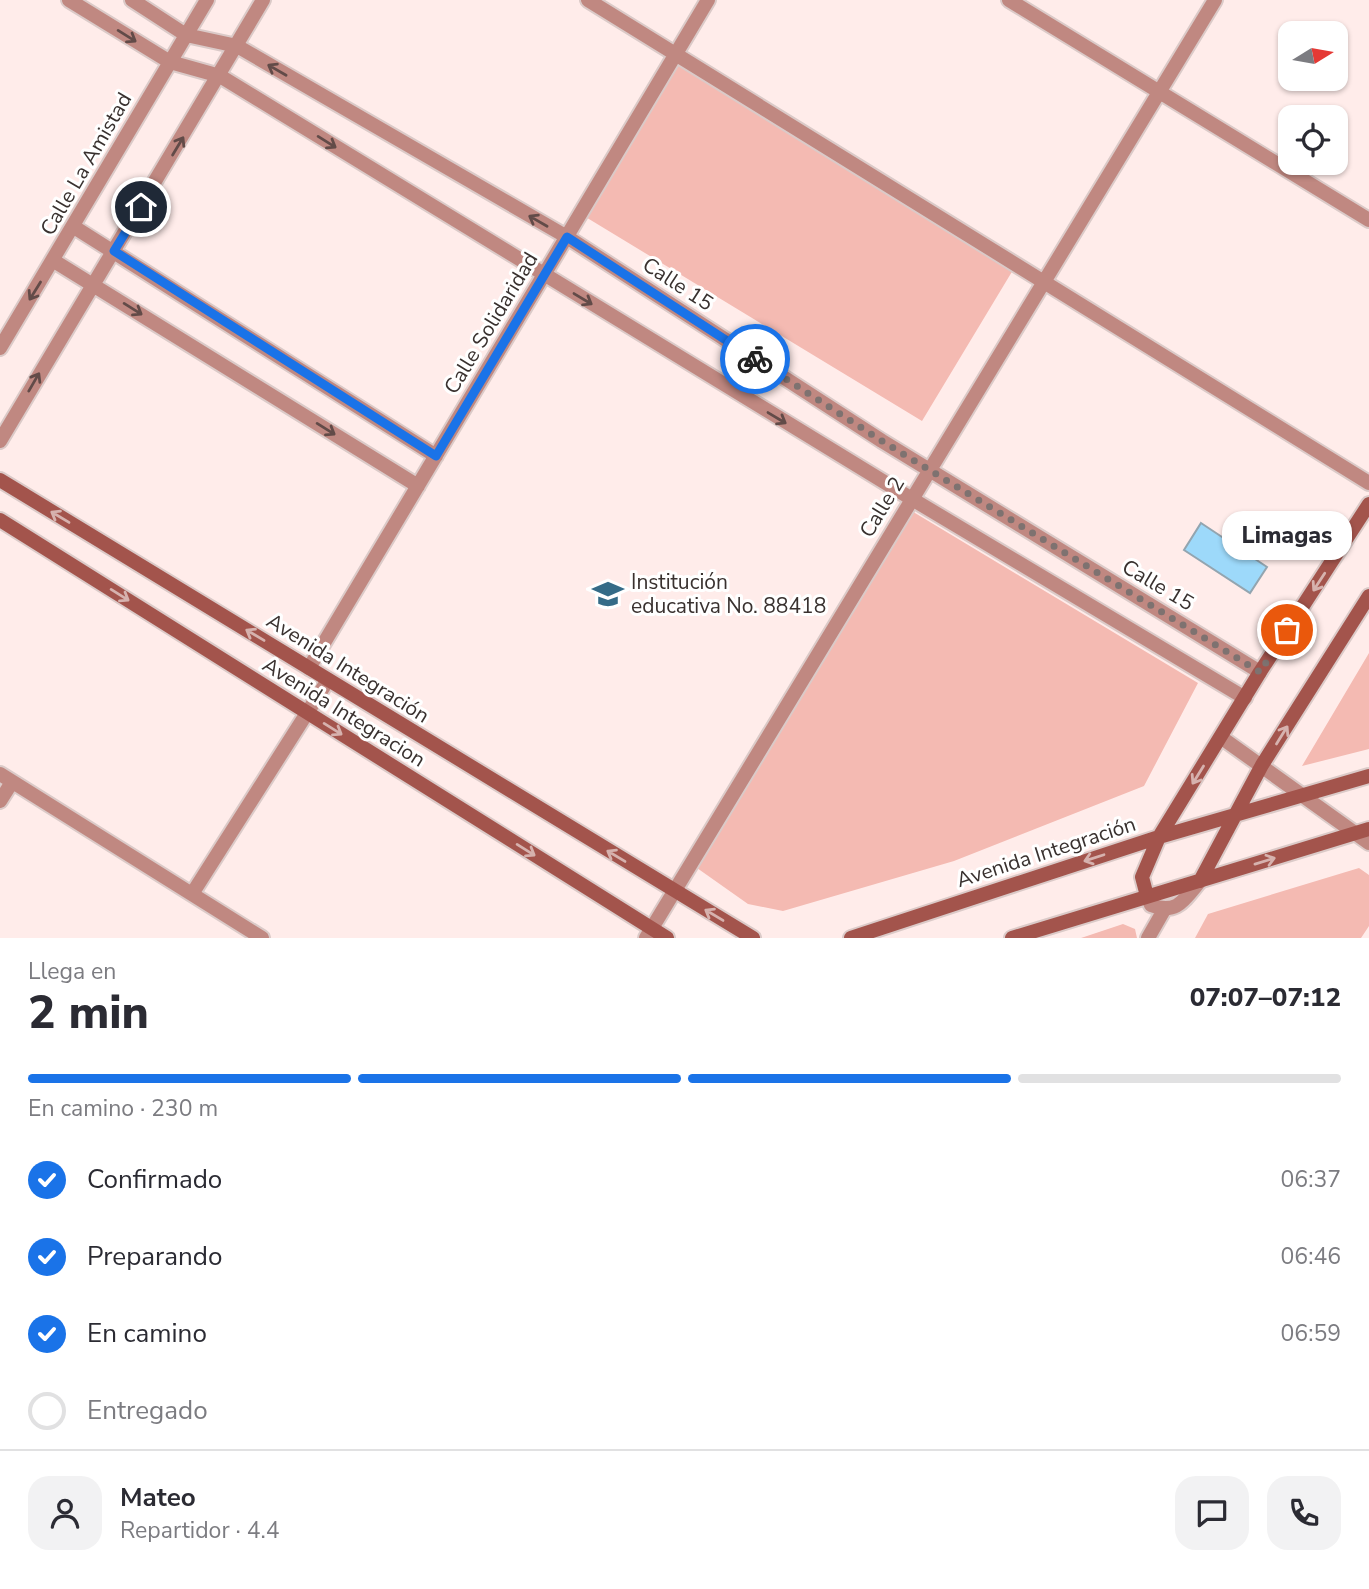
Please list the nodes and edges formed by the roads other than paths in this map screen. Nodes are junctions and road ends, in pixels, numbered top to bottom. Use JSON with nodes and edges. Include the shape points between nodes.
{"nodes":[{"id":1,"x":69,"y":0,"type":"edge"},
{"id":2,"x":132,"y":0,"type":"edge"},
{"id":3,"x":206,"y":0,"type":"edge"},
{"id":4,"x":263,"y":0,"type":"edge"},
{"id":5,"x":588,"y":0,"type":"edge"},
{"id":6,"x":708,"y":0,"type":"edge"},
{"id":7,"x":1009,"y":0,"type":"edge"},
{"id":8,"x":1215,"y":0,"type":"edge"},
{"id":9,"x":186,"y":34,"type":"junction"},
{"id":10,"x":237,"y":46,"type":"junction"},
{"id":11,"x":676,"y":54,"type":"junction"},
{"id":12,"x":170,"y":62,"type":"junction"},
{"id":13,"x":220,"y":76,"type":"junction"},
{"id":14,"x":1159,"y":92,"type":"junction"},
{"id":15,"x":1369,"y":220,"type":"edge"},
{"id":16,"x":74,"y":227,"type":"junction"},
{"id":17,"x":567,"y":237,"type":"junction"},
{"id":18,"x":114,"y":251,"type":"junction"},
{"id":19,"x":54,"y":261,"type":"junction"},
{"id":20,"x":544,"y":275,"type":"junction"},
{"id":21,"x":1044,"y":282,"type":"junction"},
{"id":22,"x":92,"y":284,"type":"junction"},
{"id":23,"x":0,"y":348,"type":"edge"},
{"id":24,"x":0,"y":441,"type":"edge"},
{"id":25,"x":436,"y":456,"type":"junction"},
{"id":26,"x":929,"y":470,"type":"junction"},
{"id":27,"x":0,"y":480,"type":"edge"},
{"id":28,"x":1369,"y":484,"type":"edge"},
{"id":29,"x":418,"y":486,"type":"junction"},
{"id":30,"x":912,"y":499,"type":"junction"},
{"id":31,"x":1369,"y":504,"type":"edge"},
{"id":32,"x":0,"y":520,"type":"edge"},
{"id":33,"x":1369,"y":596,"type":"edge"},
{"id":34,"x":309,"y":668,"type":"junction"},
{"id":35,"x":1260,"y":672,"type":"junction"},
{"id":36,"x":328,"y":680,"type":"junction"},
{"id":37,"x":1245,"y":698,"type":"junction"},
{"id":38,"x":307,"y":713,"type":"junction"},
{"id":39,"x":1222,"y":738,"type":"junction"},
{"id":40,"x":1262,"y":765,"type":"junction"},
{"id":41,"x":1369,"y":776,"type":"edge"},
{"id":42,"x":6,"y":778,"type":"edge"},
{"id":43,"x":1302,"y":795,"type":"junction"},
{"id":44,"x":0,"y":802,"type":"edge"},
{"id":45,"x":1235,"y":815,"type":"junction"},
{"id":46,"x":1363,"y":831,"type":"edge"},
{"id":47,"x":1159,"y":837,"type":"junction"},
{"id":48,"x":1369,"y":842,"type":"edge"},
{"id":49,"x":1200,"y":881,"type":"junction"},
{"id":50,"x":674,"y":891,"type":"junction"},
{"id":51,"x":191,"y":894,"type":"junction"},
{"id":52,"x":1147,"y":897,"type":"junction"},
{"id":53,"x":1164,"y":910,"type":"junction"},
{"id":54,"x":648,"y":933,"type":"edge"},
{"id":55,"x":262,"y":938,"type":"edge"},
{"id":56,"x":667,"y":938,"type":"edge"},
{"id":57,"x":753,"y":938,"type":"edge"},
{"id":58,"x":851,"y":938,"type":"edge"},
{"id":59,"x":1012,"y":938,"type":"edge"},
{"id":60,"x":1148,"y":938,"type":"edge"}],
"edges":[{"from":1,"to":12,"type":"street","one_way":true},
{"from":2,"to":9,"type":"street","name":"Calle 15"},
{"from":3,"to":9,"type":"street","name":"Calle La Amistad"},
{"from":4,"to":10,"type":"street"},
{"from":5,"to":11,"type":"street"},
{"from":6,"to":11,"type":"street","name":"Calle Solidaridad"},
{"from":7,"to":14,"type":"street"},
{"from":8,"to":14,"type":"street","name":"Calle 2"},
{"from":9,"to":10,"type":"street","name":"Calle 15"},
{"from":9,"to":12,"type":"street","name":"Calle La Amistad"},
{"from":10,"to":13,"type":"street"},
{"from":17,"to":10,"type":"street","name":"Calle 15","one_way":true},
{"from":11,"to":17,"type":"street","name":"Calle Solidaridad"},
{"from":11,"to":21,"type":"street"},
{"from":12,"to":13,"type":"street"},
{"from":12,"to":16,"type":"street","name":"Calle La Amistad"},
{"from":18,"to":13,"type":"street","one_way":true},
{"from":13,"to":20,"type":"street","one_way":true},
{"from":14,"to":15,"type":"street"},
{"from":14,"to":21,"type":"street","name":"Calle 2"},
{"from":16,"to":18,"type":"street"},
{"from":16,"to":19,"type":"street","name":"Calle La Amistad"},
{"from":17,"to":20,"type":"street","name":"Calle Solidaridad"},
{"from":17,"to":26,"type":"street","name":"Calle 15"},
{"from":18,"to":22,"type":"street"},
{"from":18,"to":25,"type":"street"},
{"from":19,"to":22,"type":"street"},
{"from":19,"to":23,"type":"street","name":"Calle La Amistad","one_way":true},
{"from":20,"to":25,"type":"street","name":"Calle Solidaridad"},
{"from":20,"to":30,"type":"street","one_way":true},
{"from":21,"to":26,"type":"street","name":"Calle 2"},
{"from":21,"to":28,"type":"street"},
{"from":24,"to":22,"type":"street","one_way":true},
{"from":22,"to":29,"type":"street","one_way":true},
{"from":25,"to":29,"type":"street","name":"Calle Solidaridad"},
{"from":26,"to":30,"type":"street","name":"Calle 2"},
{"from":26,"to":35,"type":"street","name":"Calle 15"},
{"from":34,"to":27,"type":"main road","name":"Avenida Integración","one_way":true},
{"from":29,"to":34,"type":"street","name":"Calle Solidaridad"},
{"from":30,"to":37,"type":"street"},
{"from":30,"to":50,"type":"street","name":"Calle 2"},
{"from":31,"to":35,"type":"main road","name":"Avenida Integración","one_way":true},
{"from":32,"to":38,"type":"main road","name":"Avenida Integracion","one_way":true},
{"from":40,"to":33,"type":"main road","one_way":true},
{"from":34,"to":36,"type":"main road","name":"Avenida Integración"},
{"from":35,"to":37,"type":"main road","name":"Avenida Integración"},
{"from":36,"to":38,"type":"street"},
{"from":50,"to":36,"type":"main road","name":"Avenida Integración","one_way":true},
{"from":37,"to":39,"type":"main road","name":"Avenida Integración"},
{"from":38,"to":51,"type":"street"},
{"from":38,"to":54,"type":"main road","name":"Avenida Integracion","one_way":true},
{"from":39,"to":40,"type":"street"},
{"from":39,"to":47,"type":"main road","name":"Avenida Integración","one_way":true},
{"from":40,"to":43,"type":"street"},
{"from":40,"to":45,"type":"main road"},
{"from":41,"to":43,"type":"main road"},
{"from":42,"to":44,"type":"street"},
{"from":42,"to":51,"type":"street"},
{"from":43,"to":45,"type":"main road"},
{"from":43,"to":46,"type":"street"},
{"from":45,"to":47,"type":"main road"},
{"from":45,"to":49,"type":"main road"},
{"from":46,"to":48,"type":"street"},
{"from":49,"to":46,"type":"main road","one_way":true},
{"from":47,"to":52,"type":"main road","via":[[1142,877]]},
{"from":47,"to":58,"type":"main road","name":"Avenida Integración","one_way":true},
{"from":49,"to":52,"type":"main road"},
{"from":49,"to":53,"type":"street","via":[[1180,905]]},
{"from":50,"to":54,"type":"street","name":"Calle 2"},
{"from":57,"to":50,"type":"main road","name":"Avenida Integración","one_way":true},
{"from":51,"to":55,"type":"street"},
{"from":52,"to":53,"type":"street","via":[[1151,905]]},
{"from":52,"to":59,"type":"main road"},
{"from":53,"to":60,"type":"street"},
{"from":54,"to":56,"type":"main road","name":"Avenida Integracion"}]}
